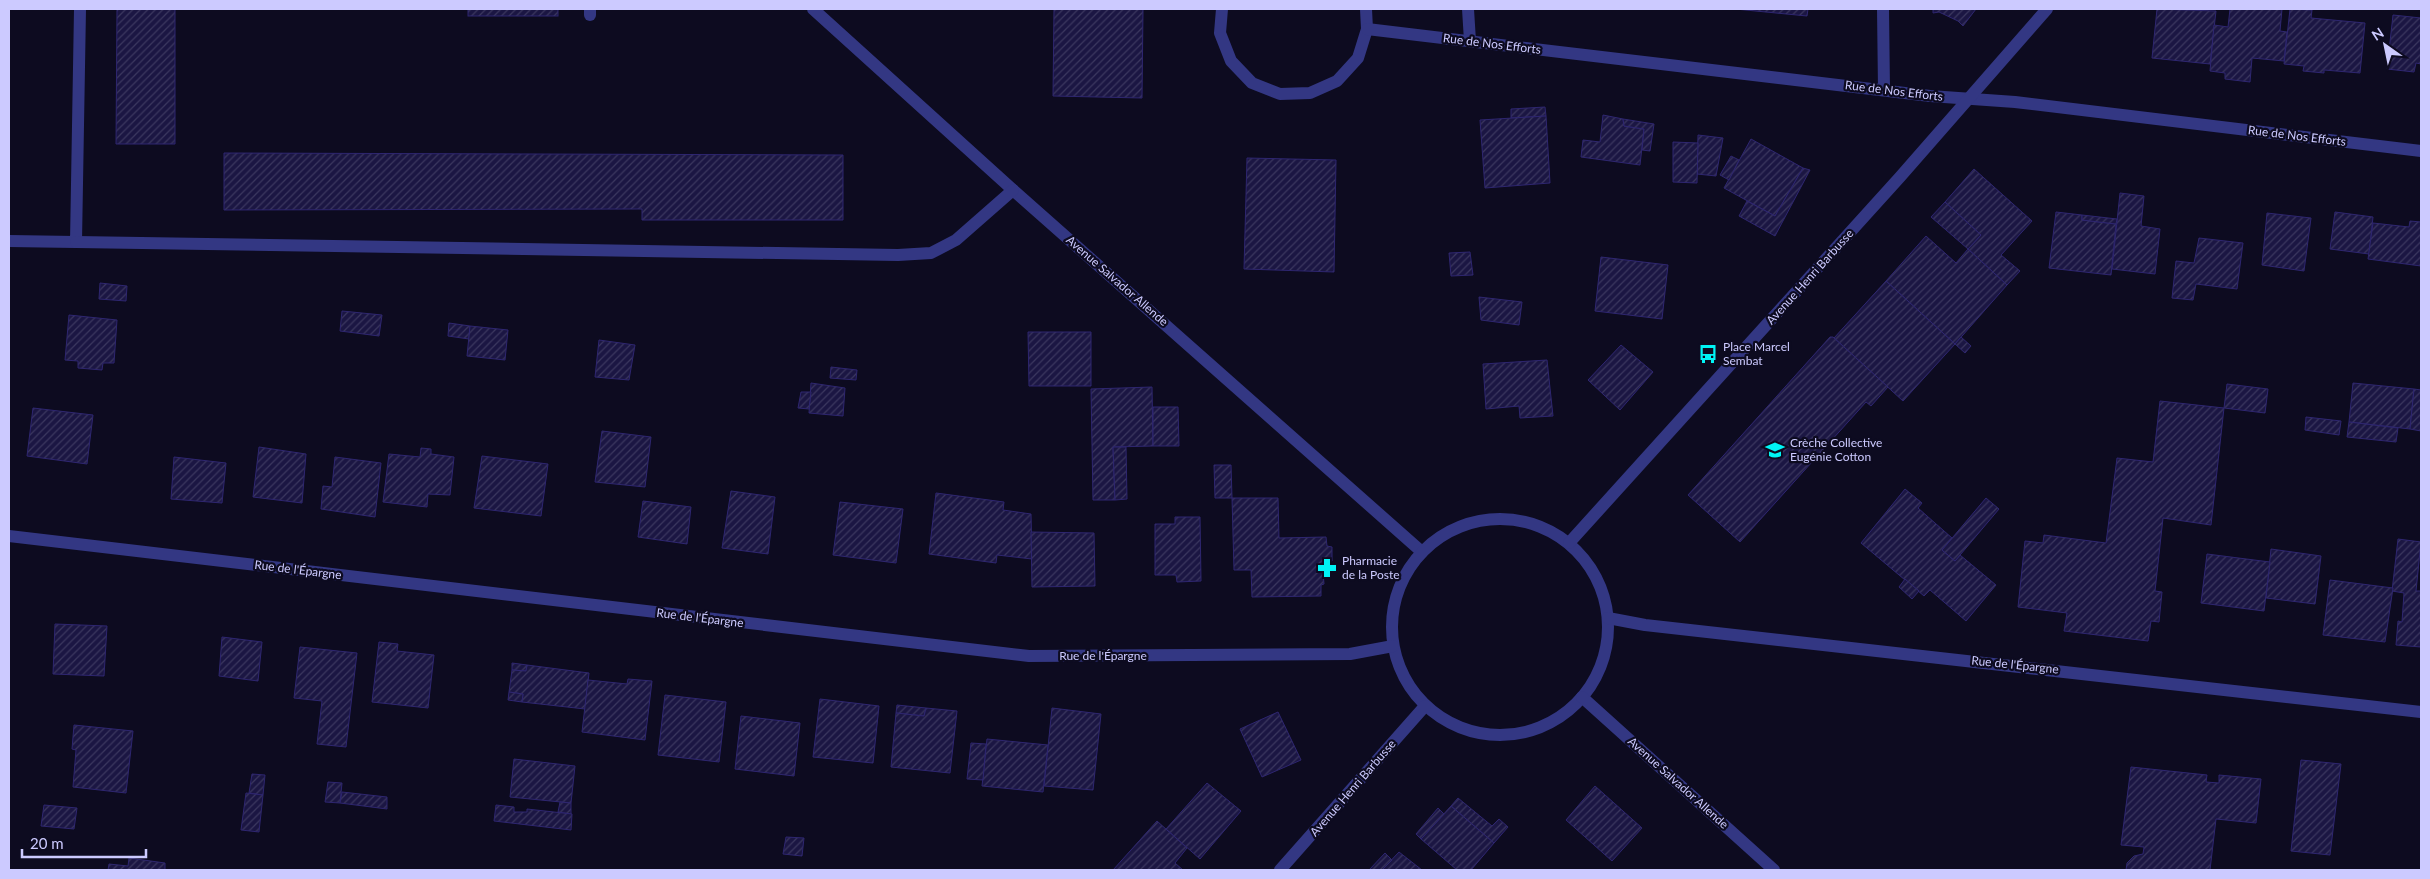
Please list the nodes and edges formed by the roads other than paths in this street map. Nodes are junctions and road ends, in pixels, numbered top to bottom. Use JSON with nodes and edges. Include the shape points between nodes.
{"nodes":[{"id":1,"x":80,"y":9,"type":"edge"},
{"id":2,"x":813,"y":9,"type":"edge"},
{"id":3,"x":1222,"y":9,"type":"edge"},
{"id":4,"x":1366,"y":9,"type":"edge"},
{"id":5,"x":1468,"y":9,"type":"edge"},
{"id":6,"x":1882,"y":9,"type":"edge"},
{"id":7,"x":2047,"y":9,"type":"edge"},
{"id":8,"x":1367,"y":29,"type":"junction"},
{"id":9,"x":1470,"y":41,"type":"junction"},
{"id":10,"x":1884,"y":90,"type":"junction"},
{"id":11,"x":1968,"y":99,"type":"junction"},
{"id":12,"x":2421,"y":151,"type":"edge"},
{"id":13,"x":1013,"y":190,"type":"junction"},
{"id":14,"x":9,"y":241,"type":"edge"},
{"id":15,"x":76,"y":242,"type":"junction"},
{"id":16,"x":9,"y":536,"type":"edge"},
{"id":17,"x":1569,"y":543,"type":"junction"},
{"id":18,"x":1422,"y":552,"type":"junction"},
{"id":19,"x":1608,"y":618,"type":"junction"},
{"id":20,"x":1393,"y":646,"type":"junction"},
{"id":21,"x":1582,"y":697,"type":"junction"},
{"id":22,"x":1425,"y":706,"type":"junction"},
{"id":23,"x":2421,"y":712,"type":"edge"},
{"id":24,"x":1280,"y":870,"type":"edge"},
{"id":25,"x":1774,"y":870,"type":"edge"}],
"edges":[{"from":1,"to":15,"type":"street"},
{"from":2,"to":13,"type":"street","name":"Avenue Salvador Allende"},
{"from":3,"to":8,"type":"street","via":[[1220,33],[1231,61],[1252,83],[1280,94],[1310,94],[1338,81],[1358,58]]},
{"from":4,"to":8,"type":"street"},
{"from":5,"to":9,"type":"street"},
{"from":6,"to":10,"type":"street"},
{"from":7,"to":11,"type":"street","name":"Avenue Henri Barbusse"},
{"from":8,"to":9,"type":"street","name":"Rue de Nos Efforts"},
{"from":9,"to":10,"type":"street","name":"Rue de Nos Efforts"},
{"from":10,"to":11,"type":"street","name":"Rue de Nos Efforts"},
{"from":11,"to":12,"type":"street","name":"Rue de Nos Efforts"},
{"from":11,"to":17,"type":"street","name":"Avenue Henri Barbusse"},
{"from":13,"to":15,"type":"street","via":[[956,240],[931,253],[898,255]]},
{"from":13,"to":18,"type":"street","name":"Avenue Salvador Allende"},
{"from":14,"to":15,"type":"street"},
{"from":16,"to":20,"type":"street","name":"Rue de l'Épargne","via":[[1029,656],[1350,654]]},
{"from":17,"to":18,"type":"street","via":[[1542,527],[1510,519],[1478,521],[1448,532]]},
{"from":17,"to":19,"type":"street","via":[[1589,564],[1602,590]]},
{"from":18,"to":20,"type":"street","via":[[1400,588],[1393,612]]},
{"from":19,"to":21,"type":"street","via":[[1606,647],[1598,674]]},
{"from":19,"to":23,"type":"street","name":"Rue de l'Épargne","via":[[1645,625]]},
{"from":20,"to":22,"type":"street","via":[[1405,679]]},
{"from":21,"to":22,"type":"street","via":[[1560,717],[1534,730],[1506,735],[1477,733],[1449,723]]},
{"from":21,"to":25,"type":"street","name":"Avenue Salvador Allende"},
{"from":22,"to":24,"type":"street","name":"Avenue Henri Barbusse"}]}
